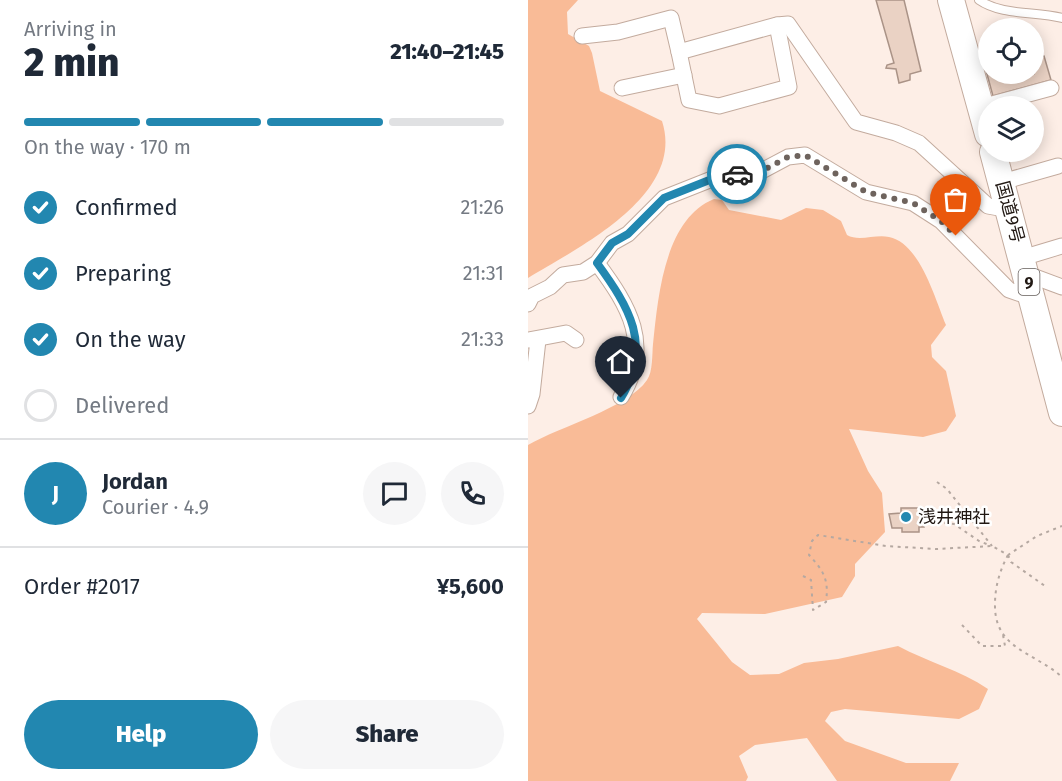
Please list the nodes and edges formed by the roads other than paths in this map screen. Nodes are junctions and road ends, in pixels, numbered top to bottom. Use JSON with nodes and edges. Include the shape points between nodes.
{"nodes":[{"id":1,"x":951,"y":0,"type":"edge"},
{"id":2,"x":979,"y":0,"type":"edge"},
{"id":3,"x":1062,"y":18,"type":"edge"},
{"id":4,"x":777,"y":25,"type":"junction"},
{"id":5,"x":582,"y":36,"type":"dead end"},
{"id":6,"x":679,"y":52,"type":"junction"},
{"id":7,"x":684,"y":75,"type":"junction"},
{"id":8,"x":622,"y":88,"type":"dead end"},
{"id":9,"x":1051,"y":88,"type":"dead end"},
{"id":10,"x":978,"y":96,"type":"edge"},
{"id":11,"x":1022,"y":96,"type":"edge"},
{"id":12,"x":996,"y":162,"type":"edge"},
{"id":13,"x":1058,"y":166,"type":"dead end"},
{"id":14,"x":1002,"y":182,"type":"junction"},
{"id":15,"x":1010,"y":210,"type":"junction"},
{"id":16,"x":1062,"y":246,"type":"edge"},
{"id":17,"x":597,"y":263,"type":"junction"},
{"id":18,"x":1028,"y":277,"type":"junction"},
{"id":19,"x":1062,"y":287,"type":"edge"},
{"id":20,"x":528,"y":304,"type":"edge"},
{"id":21,"x":533,"y":340,"type":"edge"},
{"id":22,"x":576,"y":340,"type":"dead end"},
{"id":23,"x":621,"y":398,"type":"dead end"},
{"id":24,"x":528,"y":406,"type":"edge"},
{"id":25,"x":1062,"y":413,"type":"edge"}],
"edges":[{"from":1,"to":10,"type":"highway"},
{"from":2,"to":3,"type":"lane","via":[[1016,12]]},
{"from":4,"to":6,"type":"street"},
{"from":4,"to":7,"type":"street","via":[[789,87],[719,106],[689,100]]},
{"from":4,"to":15,"type":"street","via":[[788,24],[856,122],[920,142],[988,206]]},
{"from":5,"to":6,"type":"street","via":[[618,32],[670,18]]},
{"from":6,"to":7,"type":"street"},
{"from":7,"to":8,"type":"street"},
{"from":9,"to":11,"type":"street"},
{"from":12,"to":14,"type":"highway","name":"国道9号","number":"9"},
{"from":13,"to":14,"type":"street"},
{"from":14,"to":15,"type":"highway","name":"国道9号","number":"9"},
{"from":15,"to":18,"type":"highway","name":"国道9号","number":"9"},
{"from":16,"to":18,"type":"street"},
{"from":17,"to":18,"type":"street","via":[[612,243],[628,234],[664,198],[722,175],[756,174],[788,157],[805,155],[866,192],[913,203],[941,221],[1010,290]]},
{"from":17,"to":20,"type":"street","via":[[583,272],[567,273],[532,296]]},
{"from":17,"to":23,"type":"street","via":[[632,317],[634,360]]},
{"from":18,"to":19,"type":"street"},
{"from":18,"to":25,"type":"highway","name":"国道9号","number":"9"},
{"from":21,"to":22,"type":"street","via":[[561,333]]},
{"from":21,"to":24,"type":"street","via":[[532,394]]}]}
